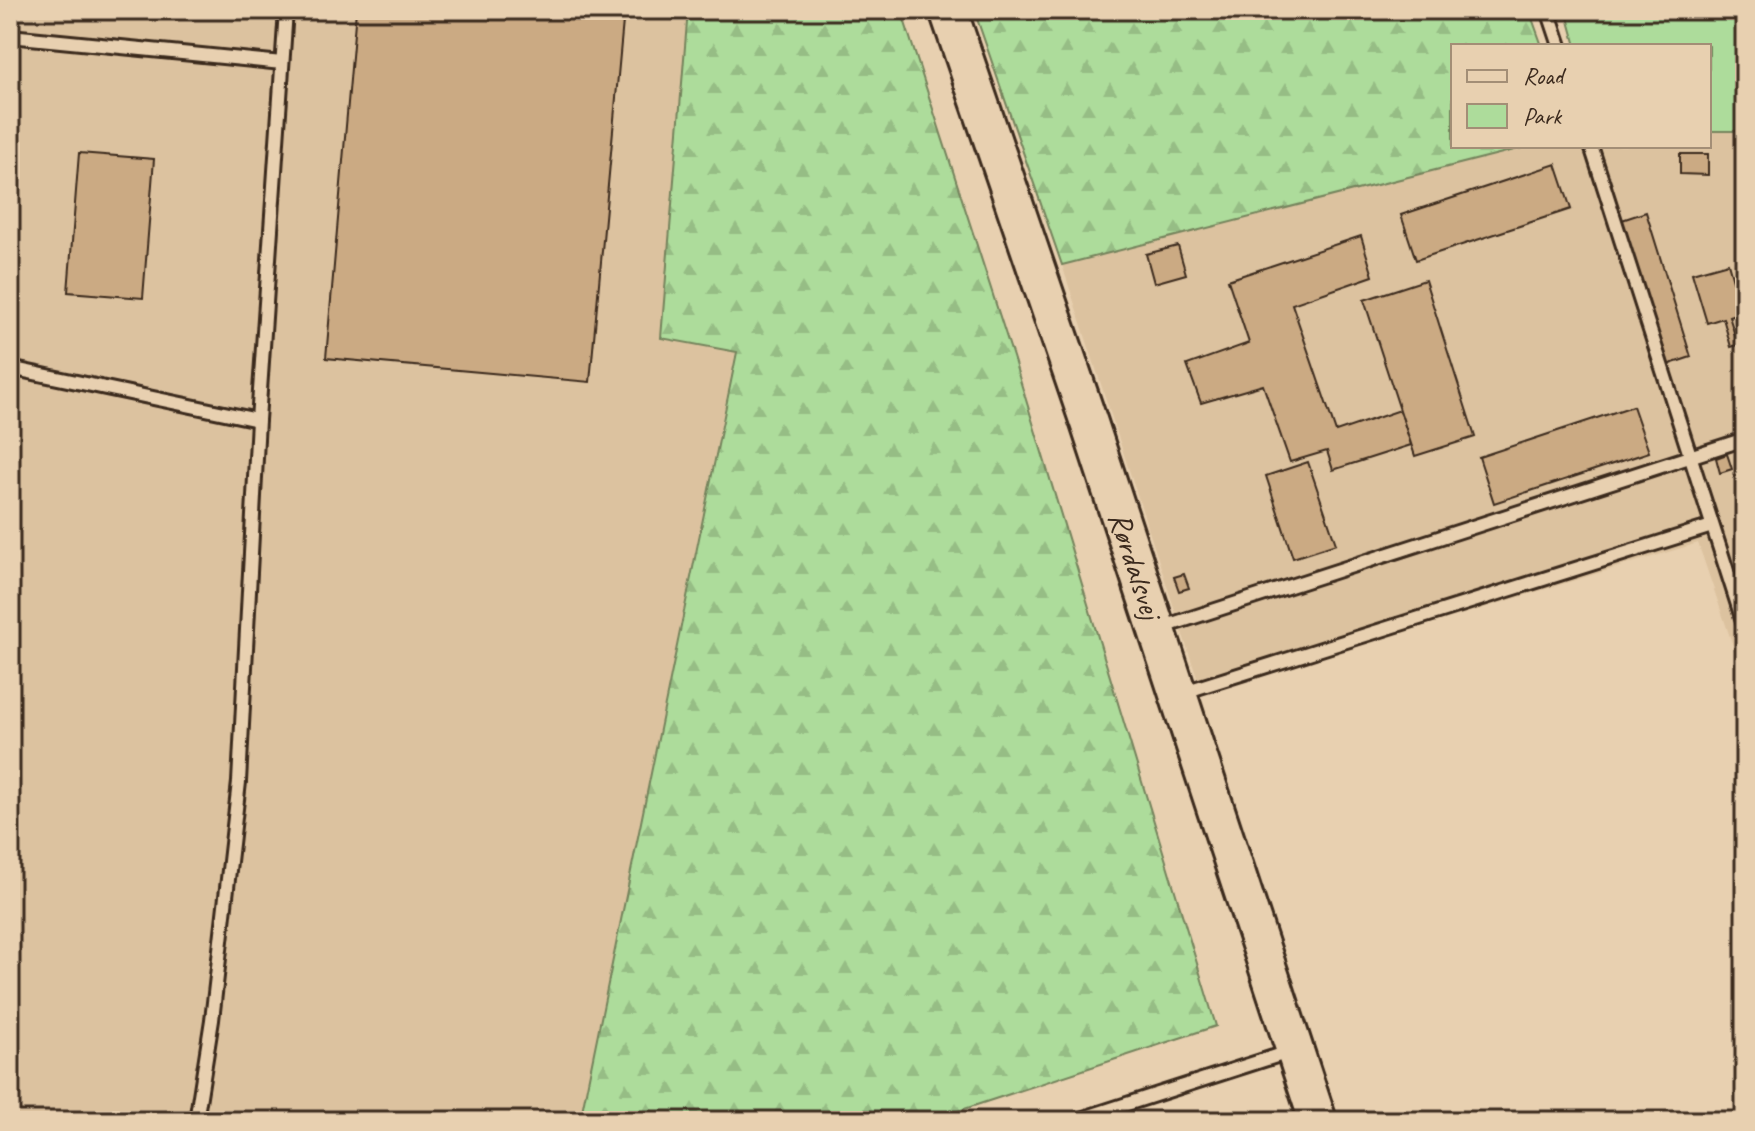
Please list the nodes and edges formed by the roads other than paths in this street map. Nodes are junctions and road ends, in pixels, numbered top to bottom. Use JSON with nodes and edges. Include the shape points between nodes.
{"nodes":[{"id":1,"x":286,"y":10,"type":"edge"},
{"id":2,"x":948,"y":10,"type":"edge"},
{"id":3,"x":1548,"y":10,"type":"edge"},
{"id":4,"x":10,"y":36,"type":"edge"},
{"id":5,"x":1559,"y":44,"type":"edge"},
{"id":6,"x":282,"y":63,"type":"junction"},
{"id":7,"x":1592,"y":148,"type":"edge"},
{"id":8,"x":10,"y":368,"type":"edge"},
{"id":9,"x":258,"y":420,"type":"junction"},
{"id":10,"x":1745,"y":439,"type":"edge"},
{"id":11,"x":1689,"y":455,"type":"junction"},
{"id":12,"x":1712,"y":526,"type":"junction"},
{"id":13,"x":1745,"y":627,"type":"edge"},
{"id":14,"x":1157,"y":629,"type":"junction"},
{"id":15,"x":1178,"y":694,"type":"junction"},
{"id":16,"x":1295,"y":1050,"type":"junction"},
{"id":17,"x":196,"y":1121,"type":"edge"},
{"id":18,"x":1074,"y":1121,"type":"edge"},
{"id":19,"x":1318,"y":1121,"type":"edge"}],
"edges":[{"from":1,"to":6,"type":"lane"},
{"from":2,"to":14,"type":"street","name":"Rørdalsvej"},
{"from":3,"to":5,"type":"lane"},
{"from":4,"to":6,"type":"lane"},
{"from":6,"to":9,"type":"lane"},
{"from":7,"to":11,"type":"lane"},
{"from":8,"to":9,"type":"lane"},
{"from":9,"to":17,"type":"lane","via":[[239,782]]},
{"from":10,"to":11,"type":"lane"},
{"from":11,"to":12,"type":"lane"},
{"from":11,"to":14,"type":"lane"},
{"from":12,"to":13,"type":"lane"},
{"from":12,"to":15,"type":"lane"},
{"from":14,"to":15,"type":"street","name":"Rørdalsvej"},
{"from":15,"to":16,"type":"street","name":"Rørdalsvej"},
{"from":16,"to":18,"type":"lane"},
{"from":16,"to":19,"type":"street","name":"Rørdalsvej"}]}
